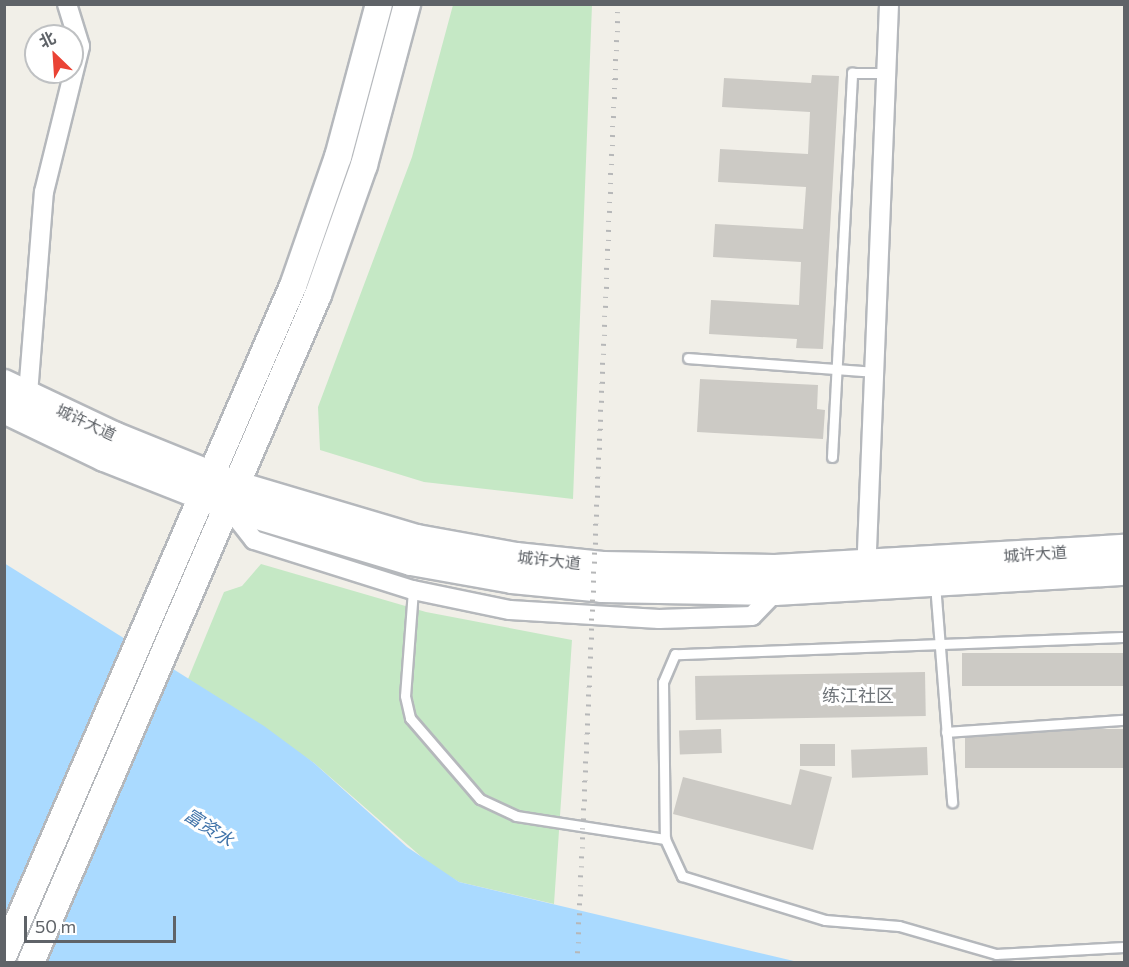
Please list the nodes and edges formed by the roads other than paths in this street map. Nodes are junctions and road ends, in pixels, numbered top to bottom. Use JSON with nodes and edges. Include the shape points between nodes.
{"nodes":[{"id":1,"x":67,"y":4,"type":"edge"},
{"id":2,"x":379,"y":4,"type":"edge"},
{"id":3,"x":407,"y":4,"type":"edge"},
{"id":4,"x":889,"y":4,"type":"edge"},
{"id":5,"x":886,"y":72,"type":"junction"},
{"id":6,"x":688,"y":358,"type":"dead end"},
{"id":7,"x":837,"y":369,"type":"junction"},
{"id":8,"x":874,"y":372,"type":"junction"},
{"id":9,"x":4,"y":383,"type":"edge"},
{"id":10,"x":28,"y":394,"type":"junction"},
{"id":11,"x":4,"y":410,"type":"edge"},
{"id":12,"x":832,"y":457,"type":"dead end"},
{"id":13,"x":208,"y":486,"type":"junction"},
{"id":14,"x":233,"y":496,"type":"junction"},
{"id":15,"x":1125,"y":548,"type":"edge"},
{"id":16,"x":1125,"y":572,"type":"edge"},
{"id":17,"x":866,"y":577,"type":"junction"},
{"id":18,"x":935,"y":584,"type":"junction"},
{"id":19,"x":413,"y":590,"type":"junction"},
{"id":20,"x":775,"y":592,"type":"junction"},
{"id":21,"x":1125,"y":637,"type":"edge"},
{"id":22,"x":940,"y":645,"type":"junction"},
{"id":23,"x":1125,"y":720,"type":"edge"},
{"id":24,"x":946,"y":732,"type":"junction"},
{"id":25,"x":952,"y":802,"type":"dead end"},
{"id":26,"x":665,"y":839,"type":"junction"},
{"id":27,"x":1125,"y":947,"type":"edge"},
{"id":28,"x":4,"y":954,"type":"edge"},
{"id":29,"x":31,"y":963,"type":"edge"}],
"edges":[{"from":1,"to":10,"type":"street","via":[[80,46],[44,192]]},
{"from":2,"to":13,"type":"main road","via":[[316,222]]},
{"from":3,"to":14,"type":"main road","via":[[342,231]]},
{"from":4,"to":5,"type":"street"},
{"from":5,"to":7,"type":"lane","via":[[852,73]]},
{"from":5,"to":8,"type":"street"},
{"from":6,"to":7,"type":"lane"},
{"from":7,"to":8,"type":"lane"},
{"from":7,"to":12,"type":"lane"},
{"from":8,"to":17,"type":"street"},
{"from":9,"to":10,"type":"main road","name":"城许大道"},
{"from":10,"to":13,"type":"main road","name":"城许大道"},
{"from":11,"to":13,"type":"main road","name":"城许大道"},
{"from":13,"to":14,"type":"main road","name":"城许大道"},
{"from":13,"to":28,"type":"main road"},
{"from":14,"to":17,"type":"main road","name":"城许大道","via":[[516,556]]},
{"from":14,"to":19,"type":"street","via":[[254,540]]},
{"from":14,"to":20,"type":"main road","name":"城许大道","via":[[401,559],[512,580],[602,589]]},
{"from":14,"to":29,"type":"main road"},
{"from":15,"to":17,"type":"main road","name":"城许大道"},
{"from":16,"to":18,"type":"main road","name":"城许大道"},
{"from":17,"to":18,"type":"main road","name":"城许大道"},
{"from":17,"to":20,"type":"main road","name":"城许大道"},
{"from":18,"to":22,"type":"lane"},
{"from":19,"to":20,"type":"street","via":[[510,610],[659,619],[752,616]]},
{"from":19,"to":26,"type":"lane","via":[[405,696],[411,718],[480,799],[516,816]]},
{"from":21,"to":22,"type":"lane"},
{"from":22,"to":24,"type":"lane"},
{"from":22,"to":26,"type":"lane","via":[[675,654],[663,682]]},
{"from":23,"to":24,"type":"lane"},
{"from":24,"to":25,"type":"lane"},
{"from":26,"to":27,"type":"lane","via":[[682,876],[825,920],[899,926],[1011,956]]}]}
